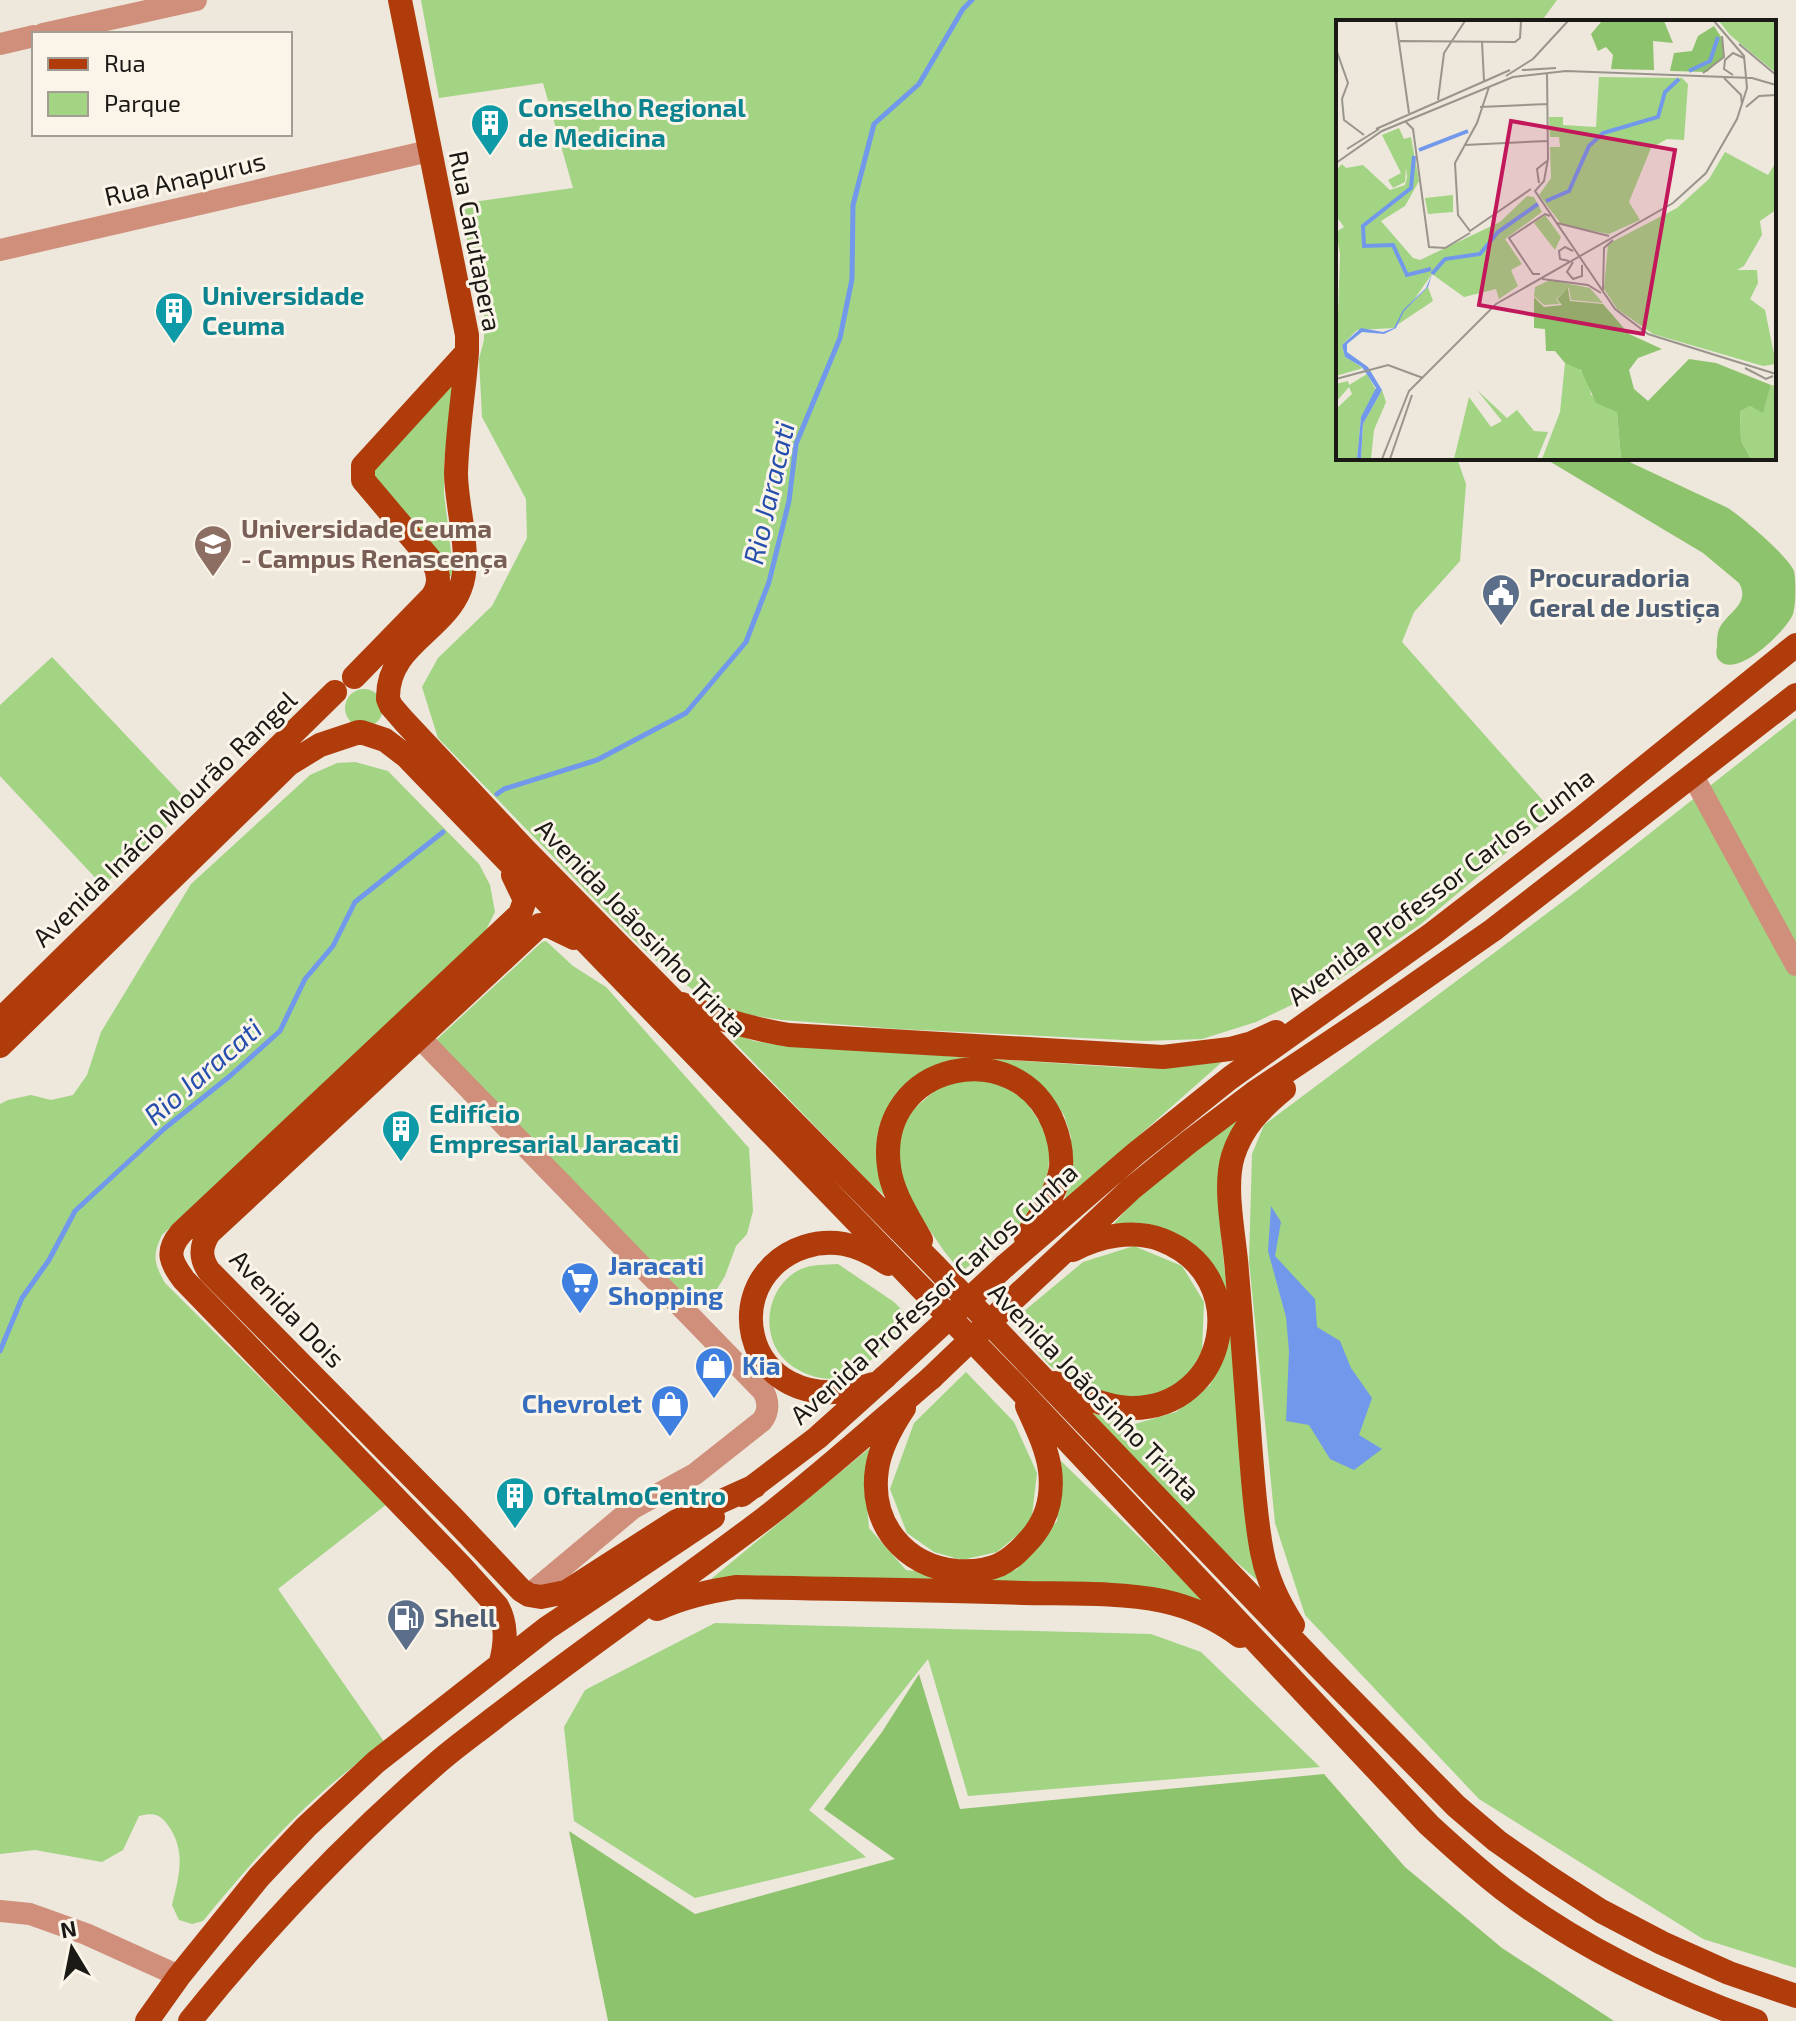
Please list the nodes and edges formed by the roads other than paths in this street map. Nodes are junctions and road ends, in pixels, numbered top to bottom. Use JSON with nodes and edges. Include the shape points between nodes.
{"nodes":[{"id":1,"x":196,"y":0,"type":"edge"},
{"id":2,"x":400,"y":0,"type":"edge"},
{"id":3,"x":52,"y":32,"type":"edge"},
{"id":4,"x":32,"y":36,"type":"edge"},
{"id":5,"x":0,"y":44,"type":"edge"},
{"id":6,"x":429,"y":151,"type":"junction"},
{"id":7,"x":0,"y":250,"type":"edge"},
{"id":8,"x":467,"y":352,"type":"junction"},
{"id":9,"x":1796,"y":645,"type":"edge"},
{"id":10,"x":354,"y":677,"type":"junction"},
{"id":11,"x":335,"y":692,"type":"junction"},
{"id":12,"x":1796,"y":695,"type":"edge"},
{"id":13,"x":388,"y":698,"type":"junction"},
{"id":14,"x":360,"y":732,"type":"junction"},
{"id":15,"x":1693,"y":776,"type":"junction"},
{"id":16,"x":502,"y":856,"type":"junction"},
{"id":17,"x":590,"y":946,"type":"junction"},
{"id":18,"x":1796,"y":965,"type":"edge"},
{"id":19,"x":1343,"y":999,"type":"junction"},
{"id":20,"x":673,"y":1000,"type":"junction"},
{"id":21,"x":1374,"y":1013,"type":"junction"},
{"id":22,"x":0,"y":1020,"type":"edge"},
{"id":23,"x":419,"y":1037,"type":"junction"},
{"id":24,"x":0,"y":1046,"type":"edge"},
{"id":25,"x":1010,"y":1262,"type":"junction"},
{"id":26,"x":936,"y":1267,"type":"junction"},
{"id":27,"x":1024,"y":1289,"type":"junction"},
{"id":28,"x":928,"y":1295,"type":"junction"},
{"id":29,"x":885,"y":1377,"type":"junction"},
{"id":30,"x":1029,"y":1382,"type":"junction"},
{"id":31,"x":925,"y":1383,"type":"junction"},
{"id":32,"x":332,"y":1396,"type":"junction"},
{"id":33,"x":313,"y":1415,"type":"junction"},
{"id":34,"x":755,"y":1486,"type":"junction"},
{"id":35,"x":591,"y":1577,"type":"junction"},
{"id":36,"x":529,"y":1595,"type":"junction"},
{"id":37,"x":574,"y":1610,"type":"junction"},
{"id":38,"x":618,"y":1626,"type":"junction"},
{"id":39,"x":501,"y":1662,"type":"junction"},
{"id":40,"x":1279,"y":1665,"type":"junction"},
{"id":41,"x":1318,"y":1666,"type":"junction"},
{"id":42,"x":0,"y":1911,"type":"edge"},
{"id":43,"x":179,"y":1976,"type":"junction"},
{"id":44,"x":1796,"y":1996,"type":"edge"},
{"id":45,"x":147,"y":2021,"type":"edge"},
{"id":46,"x":190,"y":2021,"type":"edge"},
{"id":47,"x":1756,"y":2021,"type":"edge"}],
"edges":[{"from":1,"to":3,"type":"street"},
{"from":2,"to":6,"type":"main road","name":"Rua Carutapera"},
{"from":4,"to":5,"type":"street"},
{"from":6,"to":7,"type":"street","name":"Rua Anapurus"},
{"from":6,"to":8,"type":"main road","name":"Rua Carutapera"},
{"from":8,"to":10,"type":"main road","via":[[363,466],[363,480],[438,574],[432,597]]},
{"from":8,"to":13,"type":"main road","via":[[456,472],[465,565],[461,587],[449,609],[398,662]]},
{"from":9,"to":19,"type":"main road","name":"Avenida Professor Carlos Cunha","via":[[1582,818]]},
{"from":10,"to":11,"type":"main road"},
{"from":10,"to":13,"type":"main road","via":[[372,679]]},
{"from":11,"to":14,"type":"main road","via":[[334,716],[345,728]]},
{"from":11,"to":22,"type":"main road","name":"Avenida Inácio Mourão Rangel"},
{"from":12,"to":15,"type":"main road","name":"Avenida Professor Carlos Cunha"},
{"from":13,"to":14,"type":"main road","via":[[382,722]]},
{"from":13,"to":20,"type":"main road","name":"Avenida Joãosinho Trinta","via":[[395,712]]},
{"from":14,"to":16,"type":"main road","name":"Avenida Joãosinho Trinta","via":[[395,747]]},
{"from":14,"to":24,"type":"main road","name":"Avenida Inácio Mourão Rangel","via":[[320,745],[289,764]]},
{"from":15,"to":18,"type":"street"},
{"from":15,"to":21,"type":"main road","name":"Avenida Professor Carlos Cunha","via":[[1493,930]]},
{"from":16,"to":17,"type":"main road","name":"Avenida Joãosinho Trinta"},
{"from":16,"to":33,"type":"main road","name":"Avenida Dois","via":[[525,900],[520,914],[172,1244],[173,1264],[184,1280]]},
{"from":17,"to":23,"type":"main road","name":"Avenida Dois","via":[[540,925]]},
{"from":17,"to":28,"type":"main road","name":"Avenida Joãosinho Trinta"},
{"from":19,"to":20,"type":"main road","via":[[1252,1043],[1163,1057],[789,1035],[748,1027]]},
{"from":19,"to":25,"type":"main road","name":"Avenida Professor Carlos Cunha","via":[[1230,1078]]},
{"from":20,"to":26,"type":"main road","name":"Avenida Joãosinho Trinta"},
{"from":21,"to":27,"type":"main road","name":"Avenida Professor Carlos Cunha","via":[[1189,1142]]},
{"from":21,"to":41,"type":"main road","via":[[1262,1108],[1237,1144],[1229,1175],[1262,1551],[1276,1598]]},
{"from":23,"to":32,"type":"main road","name":"Avenida Dois","via":[[209,1233],[203,1245],[209,1271]]},
{"from":23,"to":36,"type":"street","via":[[765,1395],[762,1421],[695,1474],[633,1508]]},
{"from":25,"to":26,"type":"main road","via":[[1057,1182],[1060,1146],[1049,1112],[1025,1087],[989,1070],[964,1069],[922,1085],[895,1118],[888,1144],[895,1189]]},
{"from":25,"to":29,"type":"main road","name":"Avenida Professor Carlos Cunha","bridge":true},
{"from":26,"to":30,"type":"main road","name":"Avenida Joãosinho Trinta"},
{"from":27,"to":30,"type":"main road","via":[[1084,1244],[1118,1235],[1155,1237],[1200,1264],[1211,1280],[1221,1323],[1201,1375],[1163,1404],[1120,1407]]},
{"from":27,"to":31,"type":"main road","name":"Avenida Professor Carlos Cunha","bridge":true},
{"from":28,"to":29,"type":"main road","via":[[873,1254],[833,1243],[790,1253],[758,1284],[751,1317],[756,1347],[783,1379],[826,1393],[851,1391]]},
{"from":28,"to":30,"type":"main road","name":"Avenida Joãosinho Trinta"},
{"from":29,"to":34,"type":"main road","name":"Avenida Professor Carlos Cunha"},
{"from":30,"to":31,"type":"main road","via":[[1048,1462],[1050,1504],[1037,1530],[1014,1556],[989,1569],[968,1572],[929,1565],[908,1554],[887,1528],[879,1507],[881,1453],[899,1416]]},
{"from":30,"to":40,"type":"main road","name":"Avenida Joãosinho Trinta"},
{"from":30,"to":41,"type":"main road","name":"Avenida Joãosinho Trinta"},
{"from":31,"to":38,"type":"main road","name":"Avenida Professor Carlos Cunha","via":[[765,1517]]},
{"from":32,"to":33,"type":"main road"},
{"from":32,"to":36,"type":"main road","name":"Avenida Dois"},
{"from":33,"to":39,"type":"main road","name":"Avenida Dois","via":[[497,1606],[505,1635]]},
{"from":34,"to":35,"type":"main road","via":[[675,1522]]},
{"from":34,"to":37,"type":"main road","name":"Avenida Professor Carlos Cunha"},
{"from":35,"to":36,"type":"main road","via":[[553,1596]]},
{"from":35,"to":37,"type":"main road"},
{"from":37,"to":39,"type":"main road","name":"Avenida Professor Carlos Cunha"},
{"from":38,"to":40,"type":"main road","via":[[674,1601],[737,1587],[1127,1596],[1191,1609]]},
{"from":38,"to":46,"type":"main road","name":"Avenida Professor Carlos Cunha","via":[[438,1762],[361,1831],[286,1907]]},
{"from":39,"to":43,"type":"main road","name":"Avenida Professor Carlos Cunha","via":[[376,1762],[306,1827]]},
{"from":40,"to":47,"type":"main road","name":"Avenida Joãosinho Trinta","via":[[1429,1825],[1505,1890],[1575,1938],[1638,1972]]},
{"from":41,"to":44,"type":"main road","name":"Avenida Joãosinho Trinta","via":[[1456,1806],[1547,1876],[1662,1943]]},
{"from":42,"to":43,"type":"street","via":[[30,1914],[86,1934]]},
{"from":43,"to":45,"type":"main road","name":"Avenida Professor Carlos Cunha"}]}
